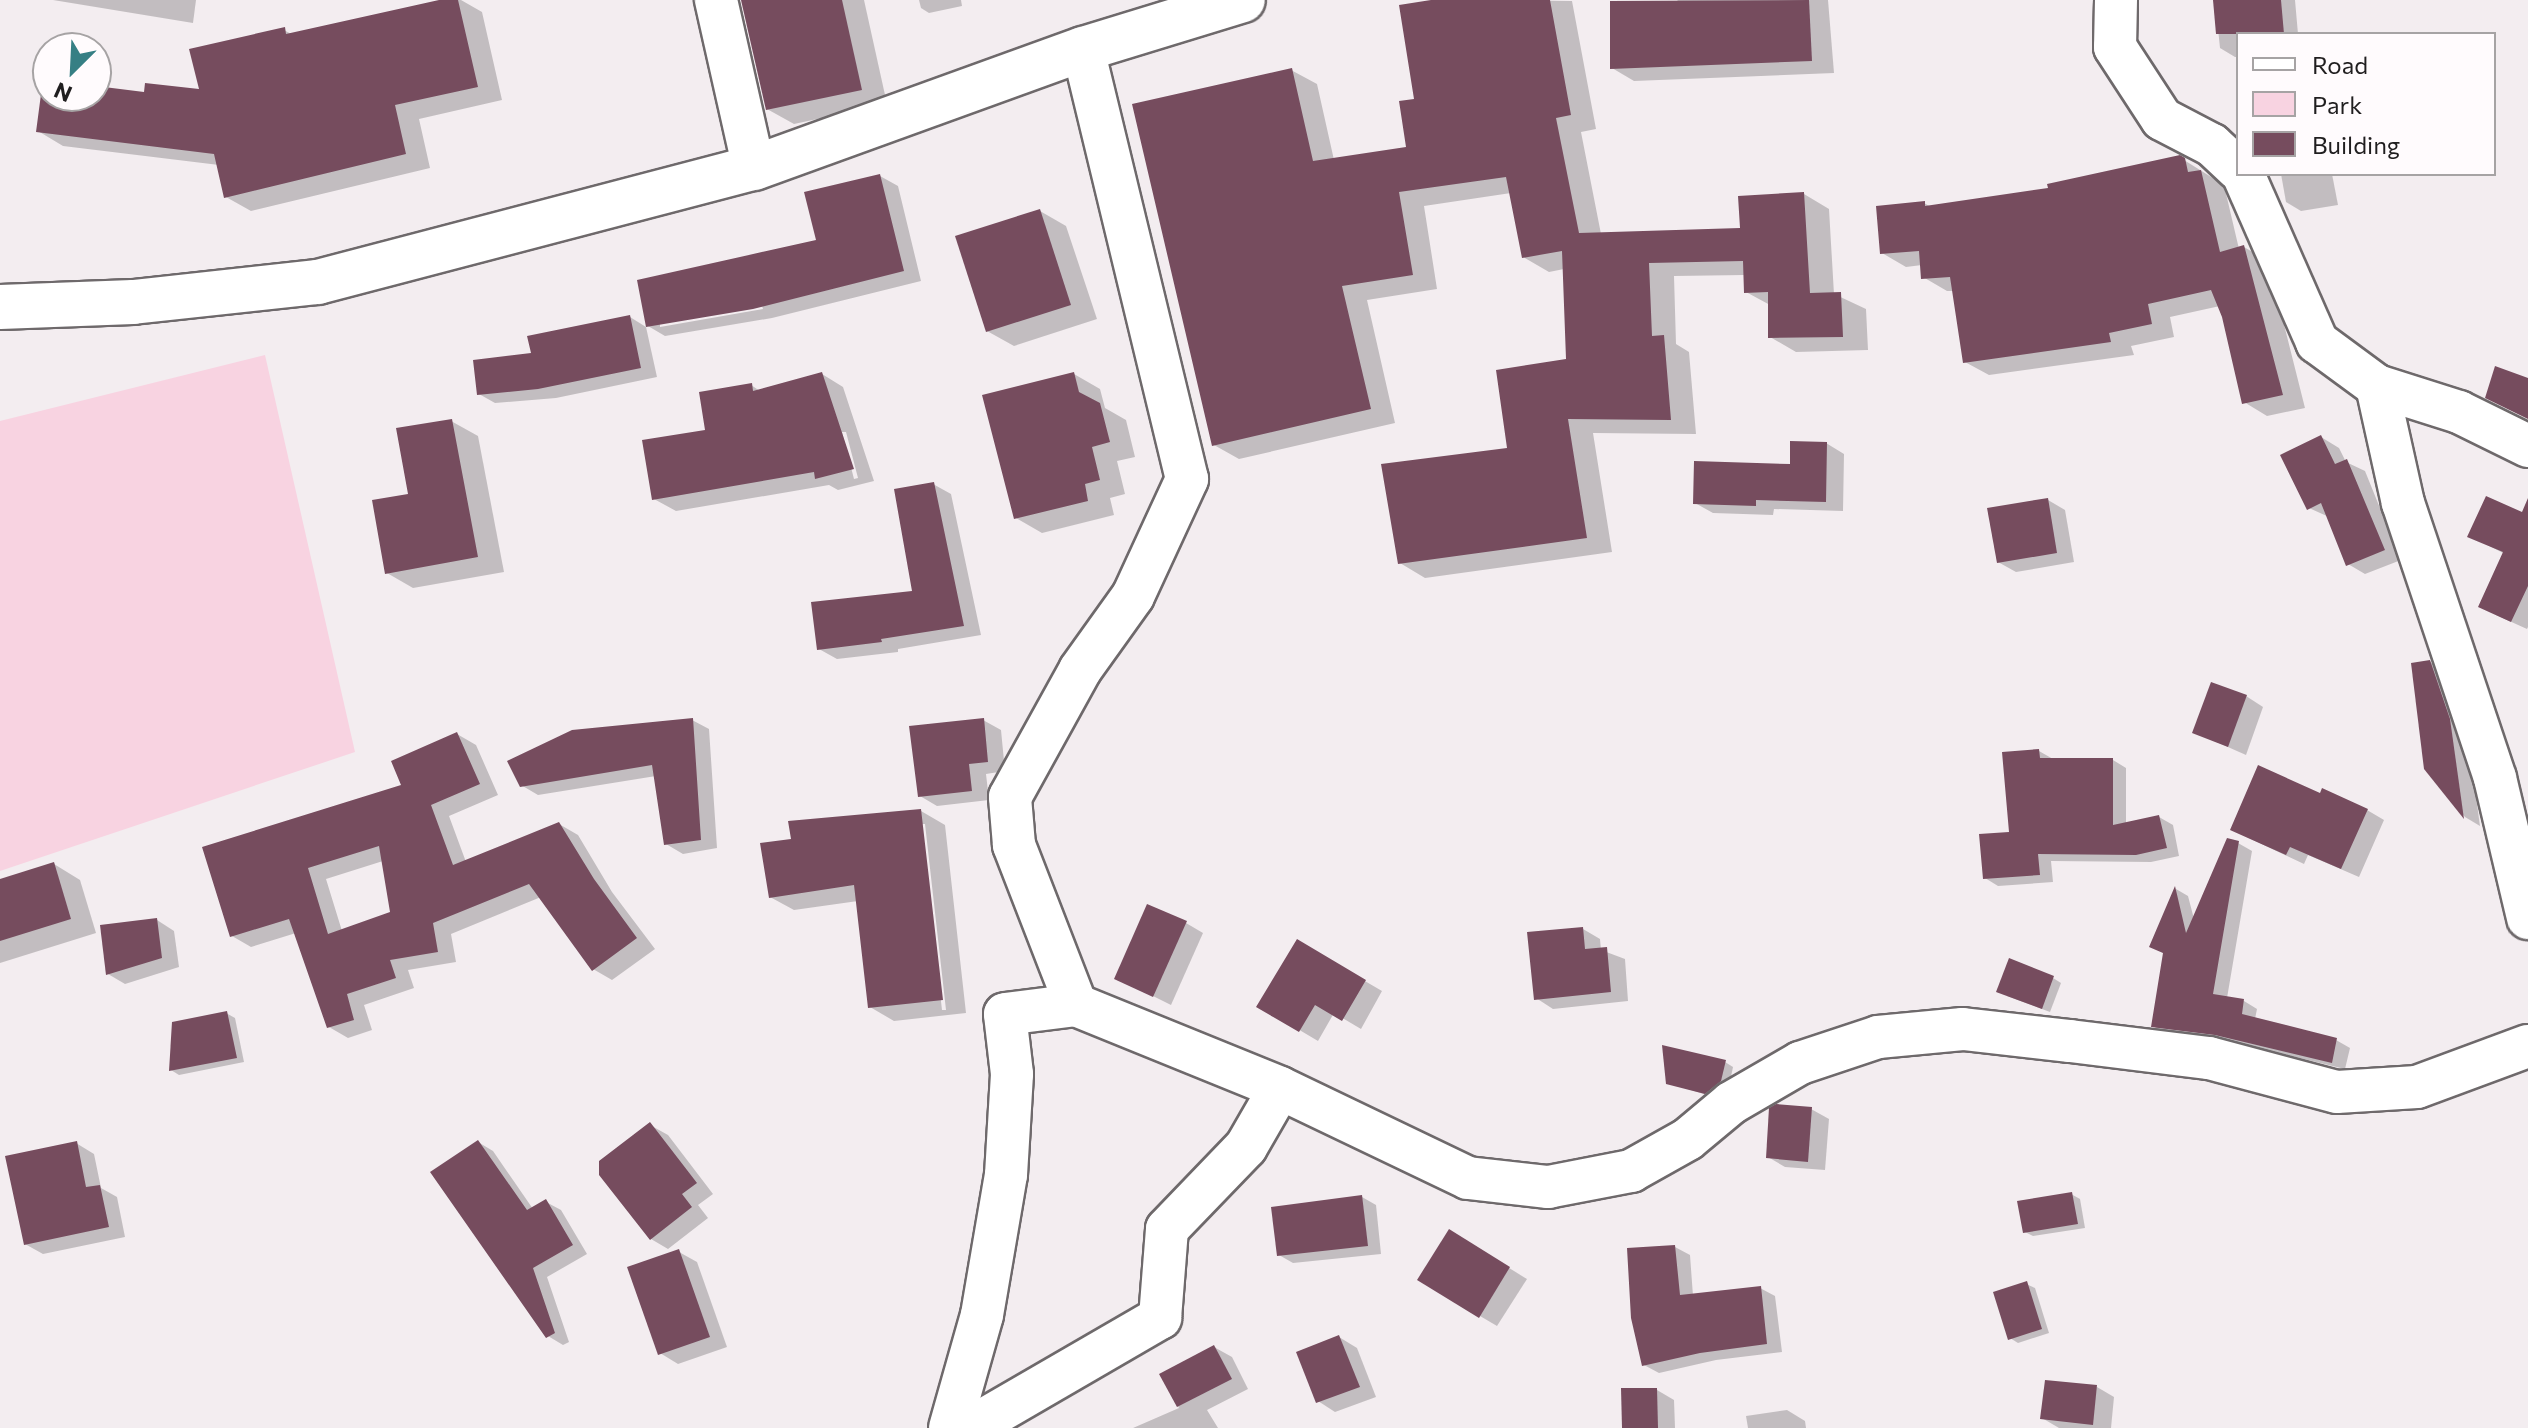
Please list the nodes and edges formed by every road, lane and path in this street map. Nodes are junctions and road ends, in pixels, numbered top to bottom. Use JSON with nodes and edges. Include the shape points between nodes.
{"nodes":[{"id":1,"x":716,"y":0,"type":"edge"},
{"id":2,"x":1243,"y":0,"type":"edge"},
{"id":3,"x":2116,"y":0,"type":"edge"},
{"id":4,"x":1083,"y":49,"type":"junction"},
{"id":5,"x":2236,"y":167,"type":"edge"},
{"id":6,"x":754,"y":168,"type":"junction"},
{"id":7,"x":2244,"y":176,"type":"edge"},
{"id":8,"x":2,"y":308,"type":"edge"},
{"id":9,"x":2377,"y":386,"type":"junction"},
{"id":10,"x":2528,"y":446,"type":"edge"},
{"id":11,"x":2528,"y":918,"type":"edge"},
{"id":12,"x":1076,"y":1005,"type":"junction"},
{"id":13,"x":2528,"y":1046,"type":"edge"},
{"id":14,"x":1280,"y":1088,"type":"junction"},
{"id":15,"x":950,"y":1428,"type":"edge"},
{"id":16,"x":970,"y":1428,"type":"edge"}],
"edges":[{"from":1,"to":6,"type":"street"},
{"from":2,"to":4,"type":"main road"},
{"from":3,"to":5,"type":"street","via":[[2115,47],[2162,119],[2212,145]]},
{"from":4,"to":6,"type":"main road"},
{"from":4,"to":12,"type":"street","via":[[1187,479],[1133,596],[1080,670],[1010,797],[1014,845]]},
{"from":6,"to":8,"type":"main road","via":[[318,282],[133,302]]},
{"from":7,"to":9,"type":"street","via":[[2317,342]]},
{"from":9,"to":10,"type":"street","via":[[2459,412]]},
{"from":9,"to":11,"type":"street","via":[[2403,503],[2495,778]]},
{"from":12,"to":14,"type":"street"},
{"from":12,"to":15,"type":"street","via":[[1005,1014],[1012,1074],[1006,1175],[982,1315]]},
{"from":13,"to":14,"type":"street","via":[[2417,1087],[2337,1092],[2209,1058],[2070,1041],[1963,1029],[1878,1037],[1800,1063],[1631,1171],[1548,1187],[1468,1178]]},
{"from":14,"to":16,"type":"street","via":[[1246,1147],[1167,1229],[1160,1318]]}]}
